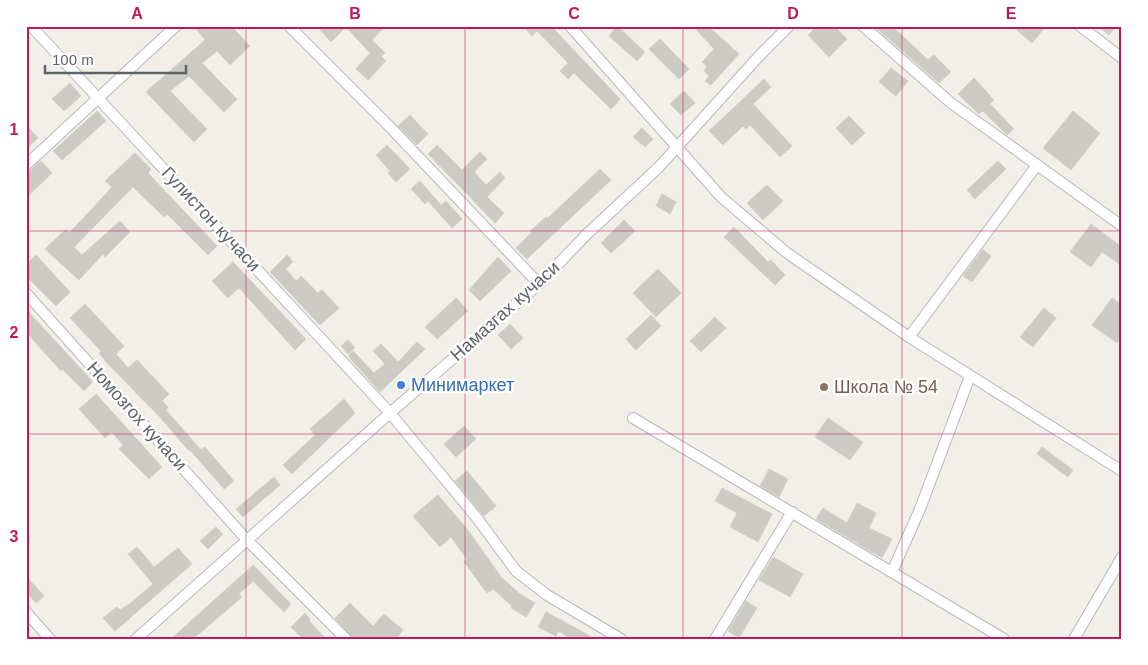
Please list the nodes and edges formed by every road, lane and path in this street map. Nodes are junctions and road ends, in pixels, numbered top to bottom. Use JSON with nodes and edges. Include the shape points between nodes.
{"nodes":[{"id":1,"x":32,"y":26,"type":"edge"},
{"id":2,"x":176,"y":26,"type":"edge"},
{"id":3,"x":289,"y":26,"type":"edge"},
{"id":4,"x":570,"y":26,"type":"edge"},
{"id":5,"x":789,"y":26,"type":"edge"},
{"id":6,"x":863,"y":26,"type":"edge"},
{"id":7,"x":1080,"y":26,"type":"edge"},
{"id":8,"x":1122,"y":58,"type":"edge"},
{"id":9,"x":98,"y":98,"type":"junction"},
{"id":10,"x":676,"y":148,"type":"junction"},
{"id":11,"x":26,"y":165,"type":"edge"},
{"id":12,"x":1037,"y":165,"type":"junction"},
{"id":13,"x":1122,"y":226,"type":"edge"},
{"id":14,"x":539,"y":284,"type":"junction"},
{"id":15,"x":26,"y":293,"type":"edge"},
{"id":16,"x":910,"y":337,"type":"junction"},
{"id":17,"x":970,"y":376,"type":"junction"},
{"id":18,"x":390,"y":412,"type":"junction"},
{"id":19,"x":633,"y":418,"type":"dead end"},
{"id":20,"x":1122,"y":471,"type":"edge"},
{"id":21,"x":792,"y":512,"type":"junction"},
{"id":22,"x":246,"y":540,"type":"junction"},
{"id":23,"x":1122,"y":557,"type":"edge"},
{"id":24,"x":892,"y":572,"type":"junction"},
{"id":25,"x":26,"y":612,"type":"edge"},
{"id":26,"x":50,"y":639,"type":"edge"},
{"id":27,"x":136,"y":639,"type":"edge"},
{"id":28,"x":346,"y":639,"type":"edge"},
{"id":29,"x":621,"y":639,"type":"edge"},
{"id":30,"x":715,"y":639,"type":"edge"},
{"id":31,"x":1004,"y":639,"type":"edge"},
{"id":32,"x":1074,"y":639,"type":"edge"}],
"edges":[{"from":1,"to":9,"type":"street","name":"Гулистон кучаси"},
{"from":2,"to":9,"type":"street"},
{"from":3,"to":14,"type":"street"},
{"from":4,"to":10,"type":"street"},
{"from":5,"to":10,"type":"street","name":"Намазгах кучаси"},
{"from":6,"to":12,"type":"street","via":[[951,103]]},
{"from":7,"to":8,"type":"street"},
{"from":9,"to":11,"type":"street"},
{"from":9,"to":18,"type":"street","name":"Гулистон кучаси"},
{"from":10,"to":14,"type":"street","name":"Намазгах кучаси"},
{"from":10,"to":16,"type":"street","via":[[721,198],[787,253]]},
{"from":12,"to":13,"type":"street"},
{"from":12,"to":16,"type":"street"},
{"from":14,"to":18,"type":"street","name":"Намазгах кучаси"},
{"from":15,"to":22,"type":"street","name":"Номозгох кучаси"},
{"from":16,"to":17,"type":"street"},
{"from":17,"to":20,"type":"street"},
{"from":17,"to":24,"type":"street","via":[[920,509]]},
{"from":18,"to":22,"type":"street","name":"Намазгах кучаси"},
{"from":18,"to":29,"type":"street","name":"Гулистон кучаси","via":[[516,571],[547,595]]},
{"from":19,"to":21,"type":"street"},
{"from":21,"to":24,"type":"street"},
{"from":21,"to":30,"type":"street"},
{"from":22,"to":27,"type":"street","name":"Намазгах кучаси"},
{"from":22,"to":28,"type":"street","name":"Номозгох кучаси"},
{"from":23,"to":32,"type":"street"},
{"from":24,"to":31,"type":"street"},
{"from":25,"to":26,"type":"street"}]}
